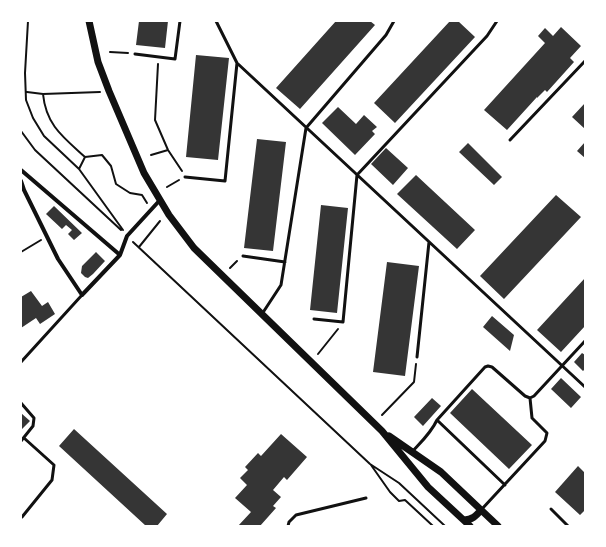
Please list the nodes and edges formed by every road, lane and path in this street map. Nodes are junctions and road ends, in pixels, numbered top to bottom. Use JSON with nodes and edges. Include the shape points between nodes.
{"nodes":[{"id":1,"x":28,"y":21,"type":"edge"},
{"id":2,"x":89,"y":21,"type":"edge"},
{"id":3,"x":180,"y":21,"type":"edge"},
{"id":4,"x":216,"y":21,"type":"edge"},
{"id":5,"x":394,"y":21,"type":"edge"},
{"id":6,"x":497,"y":21,"type":"edge"},
{"id":7,"x":110,"y":52,"type":"dead end"},
{"id":8,"x":135,"y":54,"type":"joint"},
{"id":9,"x":158,"y":57,"type":"junction"},
{"id":10,"x":585,"y":61,"type":"edge"},
{"id":11,"x":237,"y":63,"type":"junction"},
{"id":12,"x":26,"y":92,"type":"junction"},
{"id":13,"x":109,"y":92,"type":"junction"},
{"id":14,"x":43,"y":94,"type":"junction"},
{"id":15,"x":306,"y":128,"type":"junction"},
{"id":16,"x":21,"y":131,"type":"edge"},
{"id":17,"x":510,"y":140,"type":"dead end"},
{"id":18,"x":168,"y":150,"type":"junction"},
{"id":19,"x":152,"y":156,"type":"dead end"},
{"id":20,"x":84,"y":157,"type":"junction"},
{"id":21,"x":79,"y":169,"type":"junction"},
{"id":22,"x":21,"y":170,"type":"edge"},
{"id":23,"x":357,"y":175,"type":"junction"},
{"id":24,"x":185,"y":177,"type":"junction"},
{"id":25,"x":21,"y":181,"type":"edge"},
{"id":26,"x":167,"y":187,"type":"dead end"},
{"id":27,"x":160,"y":200,"type":"junction"},
{"id":28,"x":150,"y":209,"type":"junction"},
{"id":29,"x":47,"y":236,"type":"junction"},
{"id":30,"x":127,"y":236,"type":"junction"},
{"id":31,"x":429,"y":242,"type":"junction"},
{"id":32,"x":139,"y":247,"type":"junction"},
{"id":33,"x":21,"y":252,"type":"edge"},
{"id":34,"x":120,"y":255,"type":"junction"},
{"id":35,"x":243,"y":256,"type":"joint"},
{"id":36,"x":285,"y":262,"type":"junction"},
{"id":37,"x":230,"y":268,"type":"dead end"},
{"id":38,"x":82,"y":295,"type":"junction"},
{"id":39,"x":262,"y":314,"type":"junction"},
{"id":40,"x":314,"y":319,"type":"dead end"},
{"id":41,"x":343,"y":322,"type":"junction"},
{"id":42,"x":585,"y":341,"type":"edge"},
{"id":43,"x":318,"y":354,"type":"dead end"},
{"id":44,"x":417,"y":357,"type":"joint"},
{"id":45,"x":21,"y":362,"type":"edge"},
{"id":46,"x":562,"y":366,"type":"junction"},
{"id":47,"x":585,"y":387,"type":"edge"},
{"id":48,"x":530,"y":398,"type":"junction"},
{"id":49,"x":21,"y":403,"type":"edge"},
{"id":50,"x":382,"y":415,"type":"dead end"},
{"id":51,"x":437,"y":420,"type":"junction"},
{"id":52,"x":382,"y":431,"type":"junction"},
{"id":53,"x":24,"y":438,"type":"junction"},
{"id":54,"x":21,"y":441,"type":"edge"},
{"id":55,"x":412,"y":452,"type":"junction"},
{"id":56,"x":370,"y":464,"type":"junction"},
{"id":57,"x":429,"y":464,"type":"junction"},
{"id":58,"x":412,"y":468,"type":"junction"},
{"id":59,"x":505,"y":485,"type":"junction"},
{"id":60,"x":366,"y":498,"type":"dead end"},
{"id":61,"x":551,"y":509,"type":"dead end"},
{"id":62,"x":481,"y":510,"type":"junction"},
{"id":63,"x":22,"y":516,"type":"dead end"},
{"id":64,"x":464,"y":520,"type":"junction"},
{"id":65,"x":288,"y":526,"type":"edge"},
{"id":66,"x":433,"y":526,"type":"edge"},
{"id":67,"x":445,"y":526,"type":"edge"},
{"id":68,"x":470,"y":526,"type":"edge"},
{"id":69,"x":498,"y":526,"type":"edge"},
{"id":70,"x":568,"y":526,"type":"edge"}],
"edges":[{"from":1,"to":12,"type":"path"},
{"from":2,"to":13,"type":"street","via":[[98,62]]},
{"from":3,"to":9,"type":"lane","via":[[175,59]]},
{"from":4,"to":11,"type":"lane"},
{"from":5,"to":15,"type":"lane","via":[[386,35]]},
{"from":6,"to":23,"type":"lane","via":[[487,36]]},
{"from":7,"to":8,"type":"path"},
{"from":8,"to":9,"type":"lane"},
{"from":9,"to":18,"type":"path","via":[[155,120]]},
{"from":10,"to":17,"type":"lane"},
{"from":11,"to":15,"type":"lane"},
{"from":11,"to":24,"type":"lane","via":[[225,181]]},
{"from":12,"to":14,"type":"path"},
{"from":12,"to":21,"type":"path","via":[[26,100],[33,118],[44,136]]},
{"from":13,"to":14,"type":"path"},
{"from":13,"to":27,"type":"street","via":[[144,173]]},
{"from":14,"to":20,"type":"path","via":[[50,122]]},
{"from":15,"to":23,"type":"lane"},
{"from":15,"to":36,"type":"lane"},
{"from":16,"to":30,"type":"path","via":[[35,150]]},
{"from":18,"to":19,"type":"path"},
{"from":18,"to":24,"type":"path"},
{"from":20,"to":21,"type":"path"},
{"from":20,"to":28,"type":"path","via":[[102,155],[112,166],[116,184],[130,193],[142,195]]},
{"from":21,"to":30,"type":"path"},
{"from":22,"to":34,"type":"street"},
{"from":23,"to":31,"type":"lane"},
{"from":23,"to":41,"type":"lane"},
{"from":24,"to":26,"type":"path"},
{"from":25,"to":29,"type":"street"},
{"from":27,"to":28,"type":"street"},
{"from":27,"to":39,"type":"street","via":[[194,248]]},
{"from":28,"to":30,"type":"street"},
{"from":28,"to":32,"type":"path","via":[[161,221]]},
{"from":29,"to":33,"type":"path"},
{"from":29,"to":38,"type":"street","via":[[58,259]]},
{"from":30,"to":32,"type":"path"},
{"from":30,"to":34,"type":"street"},
{"from":31,"to":44,"type":"lane"},
{"from":31,"to":46,"type":"lane"},
{"from":32,"to":56,"type":"path"},
{"from":34,"to":38,"type":"street"},
{"from":35,"to":36,"type":"lane"},
{"from":35,"to":37,"type":"path"},
{"from":36,"to":39,"type":"lane","via":[[281,286]]},
{"from":38,"to":45,"type":"lane"},
{"from":39,"to":52,"type":"street"},
{"from":40,"to":41,"type":"lane"},
{"from":41,"to":43,"type":"path"},
{"from":42,"to":46,"type":"lane"},
{"from":44,"to":50,"type":"path","via":[[414,382]]},
{"from":46,"to":47,"type":"lane"},
{"from":46,"to":48,"type":"lane"},
{"from":48,"to":51,"type":"lane","via":[[524,396],[488,366]]},
{"from":48,"to":59,"type":"lane","via":[[532,418],[545,430],[547,437]]},
{"from":49,"to":53,"type":"lane","via":[[34,418],[33,426]]},
{"from":51,"to":55,"type":"lane"},
{"from":51,"to":59,"type":"lane"},
{"from":52,"to":55,"type":"street"},
{"from":52,"to":58,"type":"street"},
{"from":53,"to":54,"type":"lane"},
{"from":53,"to":63,"type":"lane","via":[[54,465],[52,480]]},
{"from":55,"to":57,"type":"street"},
{"from":56,"to":66,"type":"path","via":[[399,501],[405,500]]},
{"from":56,"to":67,"type":"path","via":[[399,483]]},
{"from":57,"to":58,"type":"street","via":[[420,462]]},
{"from":57,"to":62,"type":"street"},
{"from":58,"to":64,"type":"street","via":[[428,487]]},
{"from":59,"to":62,"type":"lane"},
{"from":60,"to":65,"type":"lane","via":[[296,515]]},
{"from":61,"to":70,"type":"lane"},
{"from":62,"to":64,"type":"street","via":[[475,517]]},
{"from":62,"to":69,"type":"street"},
{"from":64,"to":68,"type":"street"}]}
